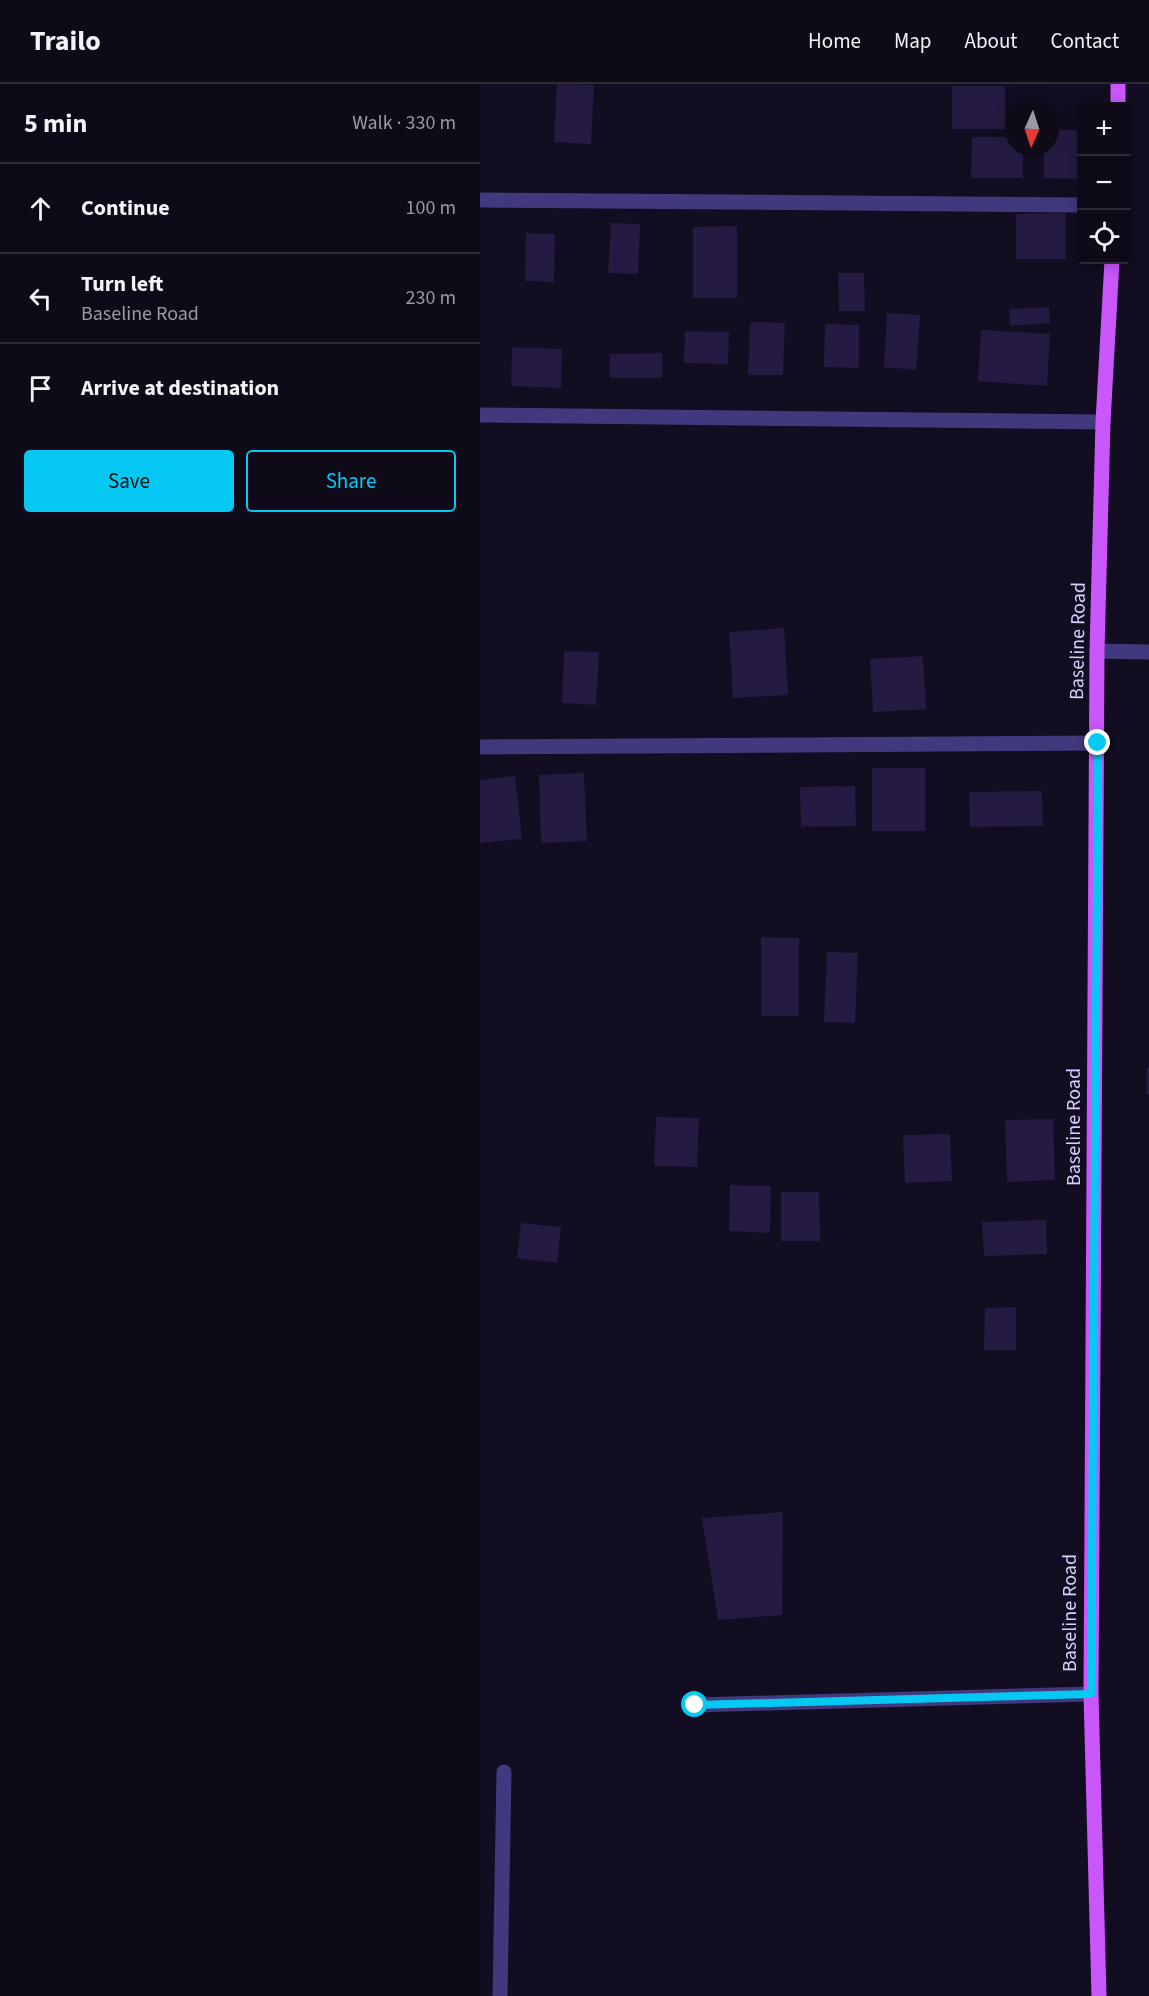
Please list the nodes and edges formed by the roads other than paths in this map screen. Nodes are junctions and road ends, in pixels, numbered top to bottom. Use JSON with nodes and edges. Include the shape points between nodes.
{"nodes":[{"id":1,"x":1118,"y":84,"type":"edge"},
{"id":2,"x":1118,"y":102,"type":"edge"},
{"id":3,"x":480,"y":200,"type":"edge"},
{"id":4,"x":1077,"y":205,"type":"edge"},
{"id":5,"x":1112,"y":264,"type":"edge"},
{"id":6,"x":480,"y":415,"type":"edge"},
{"id":7,"x":1102,"y":422,"type":"junction"},
{"id":8,"x":1097,"y":651,"type":"junction"},
{"id":9,"x":1149,"y":652,"type":"edge"},
{"id":10,"x":1098,"y":743,"type":"junction"},
{"id":11,"x":480,"y":747,"type":"edge"},
{"id":12,"x":1091,"y":1694,"type":"junction"},
{"id":13,"x":695,"y":1705,"type":"dead end"},
{"id":14,"x":504,"y":1772,"type":"dead end"},
{"id":15,"x":500,"y":1996,"type":"edge"},
{"id":16,"x":1099,"y":1996,"type":"edge"}],
"edges":[{"from":1,"to":2,"type":"main road"},
{"from":3,"to":4,"type":"street"},
{"from":5,"to":7,"type":"main road","name":"Baseline Road"},
{"from":6,"to":7,"type":"street"},
{"from":7,"to":8,"type":"main road","name":"Baseline Road"},
{"from":8,"to":9,"type":"street"},
{"from":8,"to":10,"type":"main road","name":"Baseline Road"},
{"from":10,"to":11,"type":"street"},
{"from":10,"to":12,"type":"main road","name":"Baseline Road"},
{"from":12,"to":13,"type":"street"},
{"from":12,"to":16,"type":"main road","name":"Baseline Road"},
{"from":14,"to":15,"type":"street"}]}
